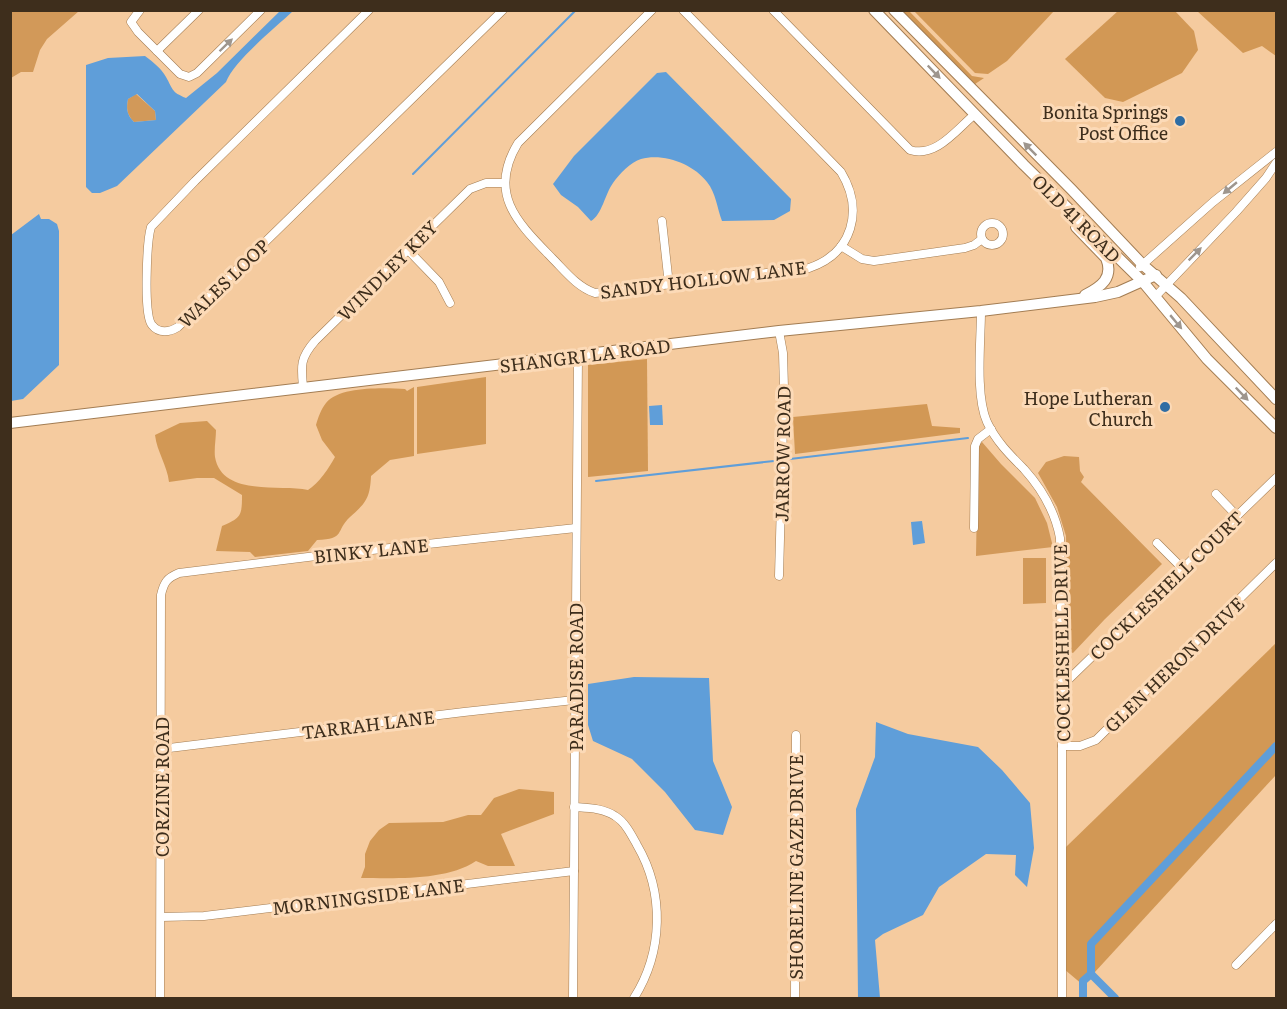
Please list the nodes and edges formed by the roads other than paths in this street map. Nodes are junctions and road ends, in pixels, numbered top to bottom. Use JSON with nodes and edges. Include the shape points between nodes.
{"nodes":[{"id":1,"x":140,"y":10,"type":"edge"},
{"id":2,"x":199,"y":10,"type":"edge"},
{"id":3,"x":261,"y":10,"type":"edge"},
{"id":4,"x":369,"y":10,"type":"edge"},
{"id":5,"x":503,"y":10,"type":"edge"},
{"id":6,"x":652,"y":10,"type":"edge"},
{"id":7,"x":683,"y":10,"type":"edge"},
{"id":8,"x":773,"y":10,"type":"edge"},
{"id":9,"x":874,"y":10,"type":"edge"},
{"id":10,"x":894,"y":10,"type":"edge"},
{"id":11,"x":157,"y":51,"type":"junction"},
{"id":12,"x":975,"y":114,"type":"junction"},
{"id":13,"x":1276,"y":152,"type":"edge"},
{"id":14,"x":1276,"y":163,"type":"edge"},
{"id":15,"x":1024,"y":165,"type":"junction"},
{"id":16,"x":505,"y":183,"type":"junction"},
{"id":17,"x":662,"y":221,"type":"dead end"},
{"id":18,"x":982,"y":239,"type":"dead end"},
{"id":19,"x":841,"y":246,"type":"junction"},
{"id":20,"x":408,"y":250,"type":"junction"},
{"id":21,"x":1143,"y":265,"type":"junction"},
{"id":22,"x":1134,"y":274,"type":"junction"},
{"id":23,"x":1156,"y":275,"type":"junction"},
{"id":24,"x":1143,"y":282,"type":"junction"},
{"id":25,"x":669,"y":285,"type":"junction"},
{"id":26,"x":1167,"y":285,"type":"junction"},
{"id":27,"x":1155,"y":297,"type":"junction"},
{"id":28,"x":1074,"y":300,"type":"junction"},
{"id":29,"x":450,"y":303,"type":"dead end"},
{"id":30,"x":981,"y":311,"type":"junction"},
{"id":31,"x":778,"y":331,"type":"junction"},
{"id":32,"x":578,"y":356,"type":"junction"},
{"id":33,"x":303,"y":387,"type":"junction"},
{"id":34,"x":1276,"y":399,"type":"edge"},
{"id":35,"x":10,"y":423,"type":"edge"},
{"id":36,"x":1276,"y":428,"type":"edge"},
{"id":37,"x":991,"y":429,"type":"junction"},
{"id":38,"x":1276,"y":478,"type":"edge"},
{"id":39,"x":1216,"y":494,"type":"dead end"},
{"id":40,"x":1237,"y":516,"type":"junction"},
{"id":41,"x":576,"y":528,"type":"junction"},
{"id":42,"x":974,"y":528,"type":"dead end"},
{"id":43,"x":1157,"y":543,"type":"dead end"},
{"id":44,"x":1276,"y":563,"type":"edge"},
{"id":45,"x":1183,"y":569,"type":"junction"},
{"id":46,"x":779,"y":576,"type":"dead end"},
{"id":47,"x":168,"y":577,"type":"joint"},
{"id":48,"x":1062,"y":696,"type":"junction"},
{"id":49,"x":574,"y":700,"type":"junction"},
{"id":50,"x":796,"y":735,"type":"dead end"},
{"id":51,"x":1062,"y":746,"type":"junction"},
{"id":52,"x":161,"y":749,"type":"junction"},
{"id":53,"x":574,"y":807,"type":"junction"},
{"id":54,"x":574,"y":871,"type":"junction"},
{"id":55,"x":161,"y":917,"type":"junction"},
{"id":56,"x":1276,"y":924,"type":"edge"},
{"id":57,"x":1236,"y":965,"type":"dead end"},
{"id":58,"x":160,"y":999,"type":"edge"},
{"id":59,"x":573,"y":999,"type":"edge"},
{"id":60,"x":634,"y":999,"type":"edge"},
{"id":61,"x":795,"y":999,"type":"edge"},
{"id":62,"x":1062,"y":999,"type":"edge"}],
"edges":[{"from":1,"to":11,"type":"street","via":[[131,22]]},
{"from":2,"to":11,"type":"street"},
{"from":11,"to":3,"type":"street","one_way":true,"via":[[180,74],[189,77]]},
{"from":4,"to":5,"type":"street","name":"WALES LOOP","via":[[151,227],[148,316],[160,331],[178,327]]},
{"from":6,"to":16,"type":"street","name":"SANDY HOLLOW LANE","via":[[518,143],[508,162]]},
{"from":7,"to":19,"type":"street","via":[[841,172],[848,183],[853,207],[850,230]]},
{"from":8,"to":12,"type":"street","via":[[910,150],[933,150]]},
{"from":9,"to":12,"type":"street","name":"OLD 41 ROAD","one_way":true},
{"from":21,"to":10,"type":"street","name":"OLD 41 ROAD","one_way":true},
{"from":12,"to":15,"type":"street","name":"OLD 41 ROAD"},
{"from":13,"to":21,"type":"street","one_way":true},
{"from":26,"to":14,"type":"street","one_way":true},
{"from":15,"to":22,"type":"street","name":"OLD 41 ROAD"},
{"from":15,"to":28,"type":"street","via":[[1038,188],[1109,265],[1103,284]]},
{"from":16,"to":20,"type":"street","name":"WINDLEY KEY","via":[[486,183],[470,189]]},
{"from":16,"to":25,"type":"street","name":"SANDY HOLLOW LANE","via":[[518,223],[586,290],[603,293]]},
{"from":17,"to":25,"type":"street"},
{"from":18,"to":19,"type":"street","via":[[965,249],[874,261],[862,259]]},
{"from":19,"to":25,"type":"street","name":"SANDY HOLLOW LANE","via":[[826,260],[809,268]]},
{"from":20,"to":29,"type":"street","via":[[439,282]]},
{"from":20,"to":33,"type":"street","name":"WINDLEY KEY","via":[[309,347],[301,364]]},
{"from":21,"to":22,"type":"street"},
{"from":21,"to":23,"type":"street","name":"OLD 41 ROAD"},
{"from":22,"to":24,"type":"street","name":"OLD 41 ROAD"},
{"from":23,"to":24,"type":"street","name":"SHANGRI LA ROAD"},
{"from":23,"to":26,"type":"street","name":"OLD 41 ROAD"},
{"from":24,"to":27,"type":"street","name":"OLD 41 ROAD"},
{"from":24,"to":28,"type":"street","name":"SHANGRI LA ROAD","via":[[1118,292]]},
{"from":26,"to":27,"type":"street"},
{"from":26,"to":34,"type":"street","name":"OLD 41 ROAD"},
{"from":27,"to":36,"type":"street","name":"OLD 41 ROAD","one_way":true,"via":[[1207,359]]},
{"from":28,"to":30,"type":"street","name":"SHANGRI LA ROAD"},
{"from":30,"to":31,"type":"street","name":"SHANGRI LA ROAD"},
{"from":30,"to":37,"type":"street","name":"COCKLESHELL DRIVE","via":[[981,403]]},
{"from":31,"to":32,"type":"street","name":"SHANGRI LA ROAD"},
{"from":31,"to":46,"type":"street","name":"JARROW ROAD","via":[[784,388]]},
{"from":32,"to":33,"type":"street","name":"SHANGRI LA ROAD"},
{"from":32,"to":41,"type":"street","name":"PARADISE ROAD"},
{"from":33,"to":35,"type":"street","name":"SHANGRI LA ROAD"},
{"from":37,"to":42,"type":"street","via":[[975,446]]},
{"from":37,"to":48,"type":"street","name":"COCKLESHELL DRIVE","via":[[1041,490],[1059,531]]},
{"from":38,"to":40,"type":"street","name":"COCKLESHELL COURT"},
{"from":39,"to":40,"type":"street"},
{"from":40,"to":45,"type":"street","name":"COCKLESHELL COURT"},
{"from":41,"to":47,"type":"street","name":"BINKY LANE","via":[[316,556]]},
{"from":41,"to":49,"type":"street","name":"PARADISE ROAD"},
{"from":43,"to":45,"type":"street"},
{"from":44,"to":51,"type":"street","name":"GLEN HERON DRIVE","via":[[1096,740]]},
{"from":45,"to":48,"type":"street","name":"COCKLESHELL COURT","via":[[1068,680]]},
{"from":47,"to":52,"type":"street","name":"CORZINE ROAD","via":[[161,595]]},
{"from":48,"to":51,"type":"street","name":"COCKLESHELL DRIVE"},
{"from":49,"to":52,"type":"street","name":"TARRAH LANE"},
{"from":49,"to":53,"type":"street","name":"PARADISE ROAD"},
{"from":50,"to":61,"type":"street","name":"SHORELINE GAZE DRIVE"},
{"from":51,"to":62,"type":"street","name":"COCKLESHELL DRIVE"},
{"from":52,"to":55,"type":"street","name":"CORZINE ROAD"},
{"from":53,"to":54,"type":"street","name":"PARADISE ROAD"},
{"from":53,"to":60,"type":"street","via":[[605,811],[621,820],[652,880],[657,913],[655,946]]},
{"from":54,"to":55,"type":"street","name":"MORNINGSIDE LANE","via":[[204,916]]},
{"from":54,"to":59,"type":"street","name":"PARADISE ROAD"},
{"from":55,"to":58,"type":"street","name":"CORZINE ROAD"},
{"from":56,"to":57,"type":"street"}]}
